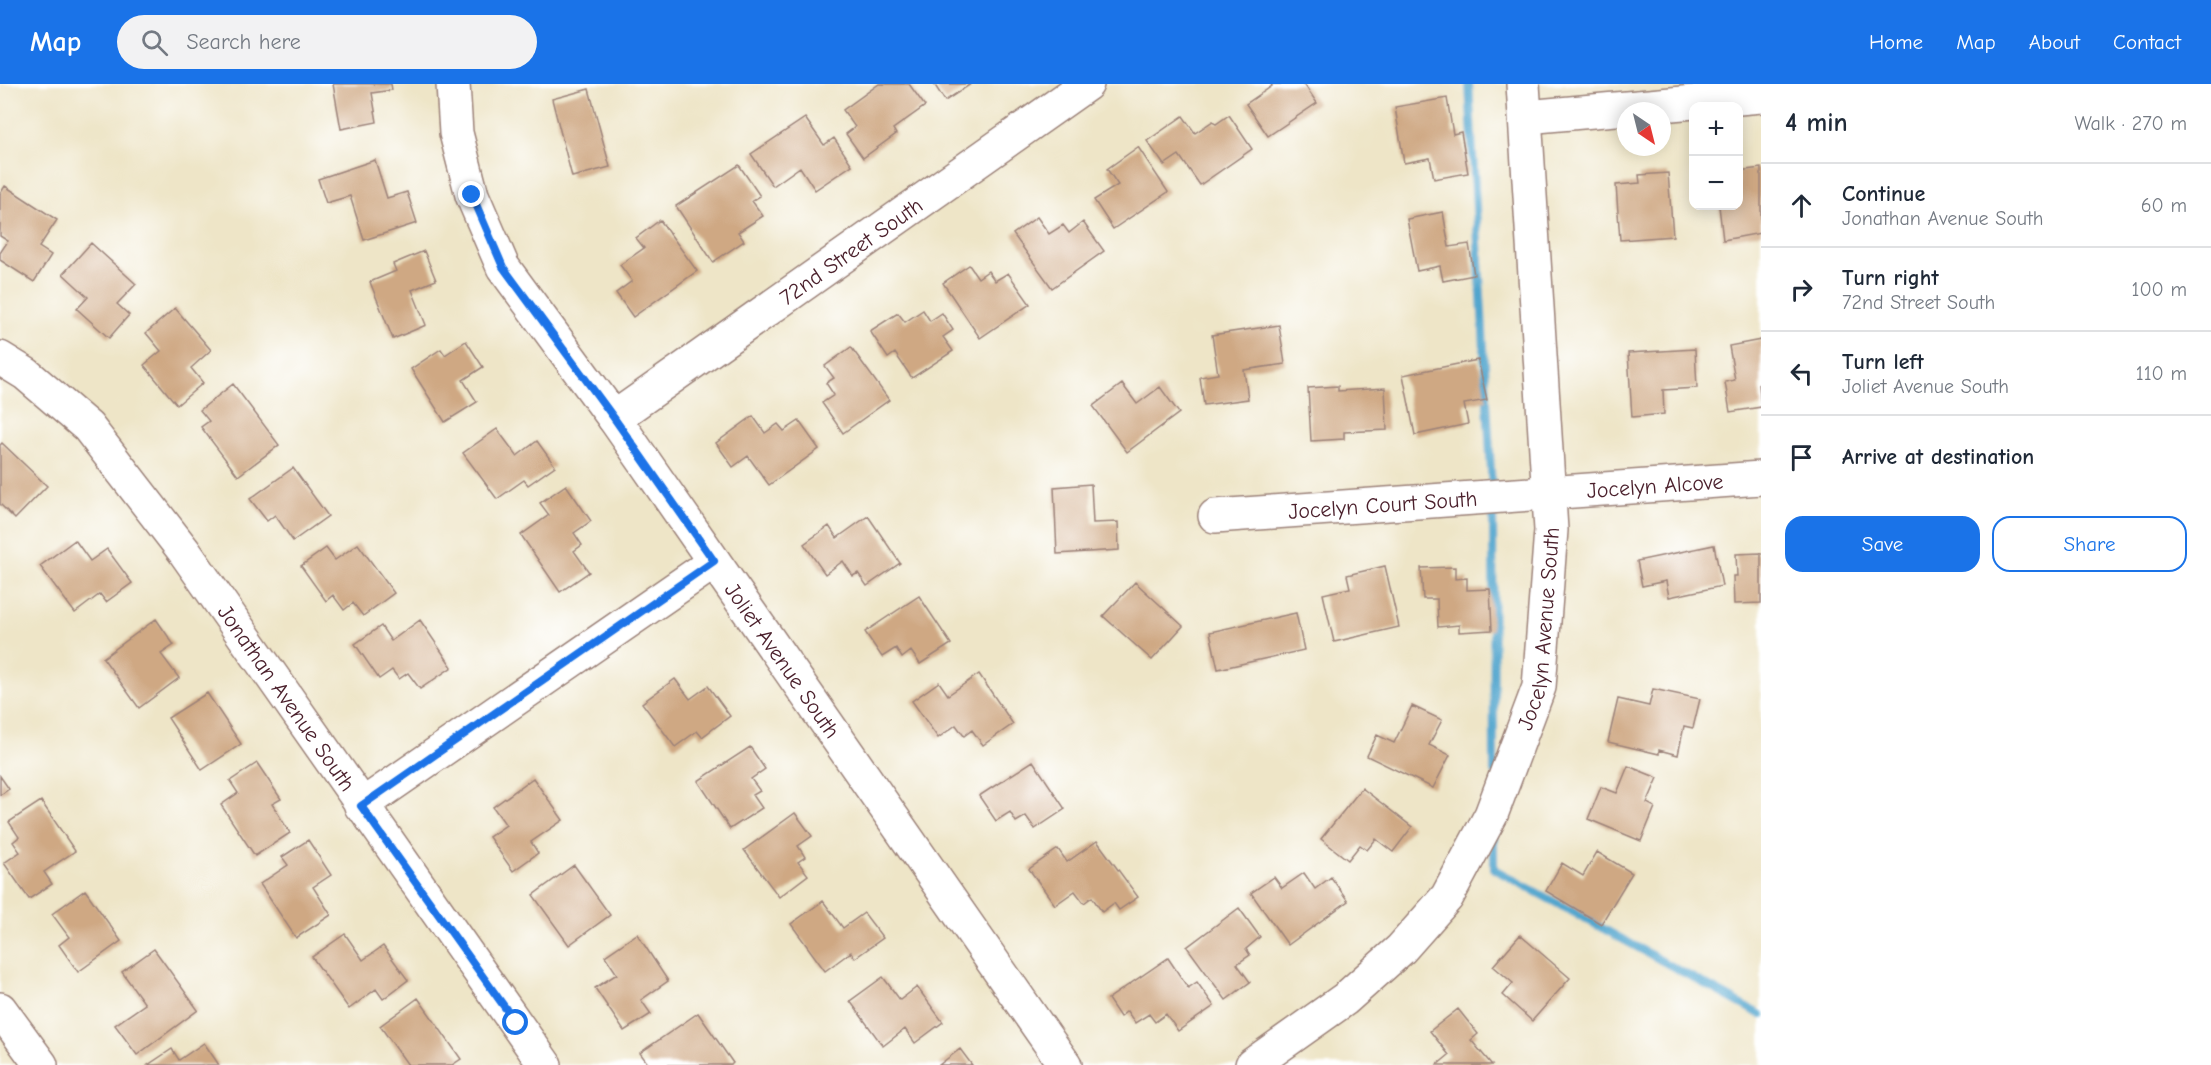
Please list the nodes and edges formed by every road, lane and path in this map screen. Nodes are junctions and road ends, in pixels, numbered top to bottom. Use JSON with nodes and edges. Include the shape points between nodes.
{"nodes":[{"id":1,"x":453,"y":84,"type":"edge"},
{"id":2,"x":1087,"y":84,"type":"edge"},
{"id":3,"x":1523,"y":84,"type":"edge"},
{"id":4,"x":1761,"y":96,"type":"edge"},
{"id":5,"x":1526,"y":117,"type":"junction"},
{"id":6,"x":0,"y":358,"type":"edge"},
{"id":7,"x":614,"y":418,"type":"junction"},
{"id":8,"x":1761,"y":478,"type":"edge"},
{"id":9,"x":1549,"y":492,"type":"junction"},
{"id":10,"x":1215,"y":516,"type":"dead end"},
{"id":11,"x":714,"y":561,"type":"junction"},
{"id":12,"x":361,"y":806,"type":"junction"},
{"id":13,"x":0,"y":1009,"type":"edge"},
{"id":14,"x":41,"y":1065,"type":"edge"},
{"id":15,"x":545,"y":1065,"type":"edge"},
{"id":16,"x":1065,"y":1065,"type":"edge"},
{"id":17,"x":1252,"y":1065,"type":"edge"}],
"edges":[{"from":1,"to":7,"type":"street","name":"Joliet Avenue South","via":[[456,133],[472,195],[503,267]]},
{"from":2,"to":7,"type":"street","name":"72nd Street South"},
{"from":3,"to":5,"type":"street","name":"Jocelyn Avenue South"},
{"from":4,"to":5,"type":"street"},
{"from":5,"to":9,"type":"street","name":"Jocelyn Avenue South"},
{"from":6,"to":12,"type":"street","name":"Jonathan Avenue South","via":[[26,374],[88,428],[184,551]]},
{"from":7,"to":11,"type":"street","name":"Joliet Avenue South"},
{"from":8,"to":9,"type":"street","name":"Jocelyn Alcove"},
{"from":9,"to":10,"type":"street","name":"Jocelyn Court South"},
{"from":9,"to":17,"type":"street","name":"Jocelyn Avenue South","via":[[1551,530],[1539,687],[1491,815],[1447,897],[1401,950],[1345,999]]},
{"from":11,"to":12,"type":"street"},
{"from":11,"to":16,"type":"street","name":"Joliet Avenue South"},
{"from":12,"to":15,"type":"street","name":"Jonathan Avenue South"},
{"from":13,"to":14,"type":"street"}]}
